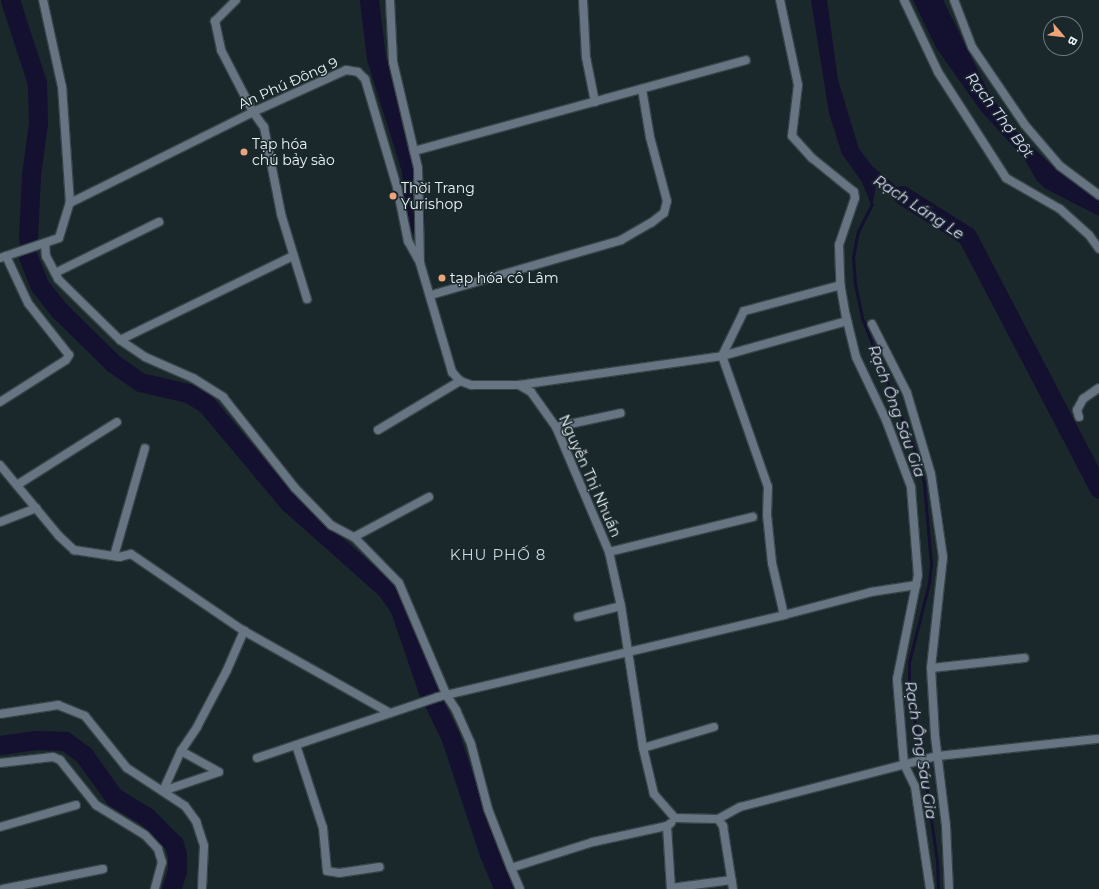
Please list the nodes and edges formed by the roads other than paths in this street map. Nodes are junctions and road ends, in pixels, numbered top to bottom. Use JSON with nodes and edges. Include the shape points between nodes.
{"nodes":[{"id":1,"x":44,"y":0,"type":"edge"},
{"id":2,"x":236,"y":0,"type":"edge"},
{"id":3,"x":390,"y":0,"type":"edge"},
{"id":4,"x":583,"y":0,"type":"edge"},
{"id":5,"x":780,"y":0,"type":"edge"},
{"id":6,"x":904,"y":0,"type":"edge"},
{"id":7,"x":954,"y":0,"type":"edge"},
{"id":8,"x":746,"y":60,"type":"dead end"},
{"id":9,"x":642,"y":89,"type":"junction"},
{"id":10,"x":595,"y":102,"type":"junction"},
{"id":11,"x":253,"y":112,"type":"junction"},
{"id":12,"x":414,"y":151,"type":"junction"},
{"id":13,"x":1099,"y":195,"type":"edge"},
{"id":14,"x":70,"y":203,"type":"junction"},
{"id":15,"x":159,"y":222,"type":"dead end"},
{"id":16,"x":45,"y":243,"type":"junction"},
{"id":17,"x":1099,"y":249,"type":"edge"},
{"id":18,"x":293,"y":256,"type":"junction"},
{"id":19,"x":3,"y":257,"type":"edge"},
{"id":20,"x":420,"y":263,"type":"junction"},
{"id":21,"x":55,"y":273,"type":"junction"},
{"id":22,"x":841,"y":285,"type":"junction"},
{"id":23,"x":431,"y":294,"type":"junction"},
{"id":24,"x":307,"y":299,"type":"dead end"},
{"id":25,"x":848,"y":321,"type":"junction"},
{"id":26,"x":872,"y":324,"type":"dead end"},
{"id":27,"x":120,"y":340,"type":"junction"},
{"id":28,"x":722,"y":356,"type":"junction"},
{"id":29,"x":460,"y":381,"type":"junction"},
{"id":30,"x":519,"y":385,"type":"junction"},
{"id":31,"x":1099,"y":388,"type":"edge"},
{"id":32,"x":0,"y":402,"type":"edge"},
{"id":33,"x":621,"y":413,"type":"dead end"},
{"id":34,"x":1079,"y":417,"type":"dead end"},
{"id":35,"x":118,"y":422,"type":"dead end"},
{"id":36,"x":556,"y":427,"type":"junction"},
{"id":37,"x":378,"y":430,"type":"dead end"},
{"id":38,"x":145,"y":448,"type":"dead end"},
{"id":39,"x":0,"y":465,"type":"edge"},
{"id":40,"x":17,"y":485,"type":"junction"},
{"id":41,"x":429,"y":497,"type":"dead end"},
{"id":42,"x":36,"y":508,"type":"junction"},
{"id":43,"x":753,"y":517,"type":"dead end"},
{"id":44,"x":0,"y":522,"type":"edge"},
{"id":45,"x":354,"y":537,"type":"junction"},
{"id":46,"x":609,"y":552,"type":"junction"},
{"id":47,"x":114,"y":556,"type":"junction"},
{"id":48,"x":916,"y":585,"type":"junction"},
{"id":49,"x":621,"y":606,"type":"junction"},
{"id":50,"x":784,"y":615,"type":"junction"},
{"id":51,"x":578,"y":616,"type":"dead end"},
{"id":52,"x":244,"y":631,"type":"junction"},
{"id":53,"x":626,"y":652,"type":"junction"},
{"id":54,"x":1024,"y":658,"type":"dead end"},
{"id":55,"x":931,"y":668,"type":"junction"},
{"id":56,"x":442,"y":696,"type":"junction"},
{"id":57,"x":390,"y":713,"type":"junction"},
{"id":58,"x":0,"y":714,"type":"edge"},
{"id":59,"x":714,"y":727,"type":"dead end"},
{"id":60,"x":1097,"y":739,"type":"dead end"},
{"id":61,"x":296,"y":745,"type":"junction"},
{"id":62,"x":643,"y":748,"type":"junction"},
{"id":63,"x":180,"y":750,"type":"junction"},
{"id":64,"x":935,"y":757,"type":"junction"},
{"id":65,"x":257,"y":758,"type":"dead end"},
{"id":66,"x":0,"y":763,"type":"edge"},
{"id":67,"x":907,"y":763,"type":"junction"},
{"id":68,"x":163,"y":791,"type":"junction"},
{"id":69,"x":76,"y":806,"type":"dead end"},
{"id":70,"x":675,"y":818,"type":"junction"},
{"id":71,"x":718,"y":818,"type":"junction"},
{"id":72,"x":667,"y":826,"type":"junction"},
{"id":73,"x":0,"y":827,"type":"edge"},
{"id":74,"x":380,"y":866,"type":"dead end"},
{"id":75,"x":511,"y":868,"type":"junction"},
{"id":76,"x":103,"y":869,"type":"dead end"},
{"id":77,"x":731,"y":880,"type":"junction"},
{"id":78,"x":3,"y":889,"type":"edge"},
{"id":79,"x":156,"y":889,"type":"edge"},
{"id":80,"x":202,"y":889,"type":"edge"},
{"id":81,"x":520,"y":889,"type":"edge"},
{"id":82,"x":671,"y":889,"type":"edge"},
{"id":83,"x":733,"y":889,"type":"edge"},
{"id":84,"x":930,"y":889,"type":"edge"},
{"id":85,"x":949,"y":889,"type":"edge"}],
"edges":[{"from":1,"to":14,"type":"street","via":[[62,87]]},
{"from":2,"to":11,"type":"street","via":[[215,21],[221,50]]},
{"from":3,"to":12,"type":"street","via":[[393,62]]},
{"from":4,"to":10,"type":"street","via":[[586,57]]},
{"from":5,"to":22,"type":"street","via":[[798,85],[792,136],[812,158],[854,192],[855,198],[840,245]]},
{"from":6,"to":17,"type":"street","via":[[938,72],[1006,178],[1060,209],[1089,235]]},
{"from":7,"to":13,"type":"street","via":[[972,47],[1025,125],[1060,166]]},
{"from":8,"to":9,"type":"street"},
{"from":9,"to":10,"type":"street"},
{"from":9,"to":23,"type":"street","via":[[650,137],[667,201],[664,212],[652,223],[621,240]]},
{"from":10,"to":12,"type":"street"},
{"from":11,"to":14,"type":"street","name":"An Phú Đông 9"},
{"from":11,"to":18,"type":"street","via":[[264,127],[281,214]]},
{"from":11,"to":20,"type":"street","name":"An Phú Đông 9","via":[[346,70],[358,72],[365,79],[397,187],[408,241]]},
{"from":12,"to":20,"type":"street","via":[[418,168]]},
{"from":14,"to":16,"type":"street","via":[[59,238]]},
{"from":15,"to":21,"type":"street"},
{"from":16,"to":19,"type":"street"},
{"from":16,"to":21,"type":"street","via":[[46,256]]},
{"from":18,"to":24,"type":"street"},
{"from":18,"to":27,"type":"street"},
{"from":19,"to":32,"type":"street","via":[[28,303],[68,355],[66,360]]},
{"from":20,"to":23,"type":"street"},
{"from":21,"to":27,"type":"street","via":[[58,279]]},
{"from":22,"to":25,"type":"street"},
{"from":22,"to":28,"type":"street","via":[[744,311]]},
{"from":23,"to":29,"type":"street","via":[[452,372]]},
{"from":25,"to":28,"type":"street"},
{"from":25,"to":48,"type":"street","via":[[856,357],[886,420],[911,487],[918,575]]},
{"from":26,"to":55,"type":"street","via":[[906,393],[931,474],[943,558]]},
{"from":27,"to":45,"type":"street","via":[[145,357],[193,378],[222,397],[296,488],[331,525]]},
{"from":28,"to":30,"type":"street"},
{"from":28,"to":50,"type":"street","via":[[768,487],[767,514],[772,563]]},
{"from":29,"to":30,"type":"street","via":[[471,385]]},
{"from":29,"to":37,"type":"street"},
{"from":30,"to":36,"type":"street","name":"Nguyễn Thị Nhuần","via":[[531,392]]},
{"from":31,"to":34,"type":"street","via":[[1083,399],[1077,410]]},
{"from":33,"to":36,"type":"street"},
{"from":35,"to":40,"type":"street"},
{"from":36,"to":46,"type":"street","name":"Nguyễn Thị Nhuần"},
{"from":38,"to":47,"type":"street"},
{"from":39,"to":40,"type":"street"},
{"from":40,"to":42,"type":"street"},
{"from":41,"to":45,"type":"street"},
{"from":42,"to":44,"type":"street"},
{"from":42,"to":47,"type":"street","via":[[74,550]]},
{"from":43,"to":46,"type":"street"},
{"from":45,"to":56,"type":"street","via":[[399,583]]},
{"from":46,"to":49,"type":"street","name":"Nguyễn Thị Nhuần"},
{"from":47,"to":52,"type":"street","via":[[131,554]]},
{"from":48,"to":50,"type":"street","via":[[871,592]]},
{"from":48,"to":67,"type":"street","via":[[897,680]]},
{"from":49,"to":51,"type":"street"},
{"from":49,"to":53,"type":"street","name":"Nguyễn Thị Nhuần"},
{"from":50,"to":53,"type":"street"},
{"from":52,"to":57,"type":"street"},
{"from":52,"to":63,"type":"street","via":[[197,727]]},
{"from":53,"to":56,"type":"street"},
{"from":53,"to":62,"type":"street","name":"Nguyễn Thị Nhuần"},
{"from":54,"to":55,"type":"street"},
{"from":55,"to":64,"type":"street"},
{"from":56,"to":57,"type":"street"},
{"from":56,"to":75,"type":"street","via":[[456,710],[471,744],[488,809]]},
{"from":57,"to":61,"type":"street"},
{"from":58,"to":68,"type":"street","via":[[58,705],[76,710],[85,716],[127,768]]},
{"from":59,"to":62,"type":"street"},
{"from":60,"to":64,"type":"street"},
{"from":61,"to":65,"type":"street"},
{"from":61,"to":74,"type":"street","via":[[324,828],[327,871],[338,873]]},
{"from":62,"to":70,"type":"street","name":"Nguyễn Thị Nhuần","via":[[654,794]]},
{"from":63,"to":68,"type":"street"},
{"from":63,"to":68,"type":"street","via":[[219,772]]},
{"from":64,"to":67,"type":"street"},
{"from":64,"to":85,"type":"street","via":[[946,826]]},
{"from":66,"to":79,"type":"street","via":[[53,757],[60,760],[96,805],[145,835],[158,849],[162,862]]},
{"from":67,"to":71,"type":"street","via":[[740,807]]},
{"from":67,"to":84,"type":"street","via":[[915,787]]},
{"from":68,"to":80,"type":"street","via":[[185,806],[203,838]]},
{"from":69,"to":73,"type":"street"},
{"from":70,"to":71,"type":"street"},
{"from":70,"to":72,"type":"street"},
{"from":71,"to":77,"type":"street","via":[[723,826]]},
{"from":72,"to":75,"type":"street","via":[[593,842]]},
{"from":72,"to":82,"type":"street"},
{"from":75,"to":81,"type":"street"},
{"from":76,"to":78,"type":"street"},
{"from":77,"to":82,"type":"street"},
{"from":77,"to":83,"type":"street"}]}
